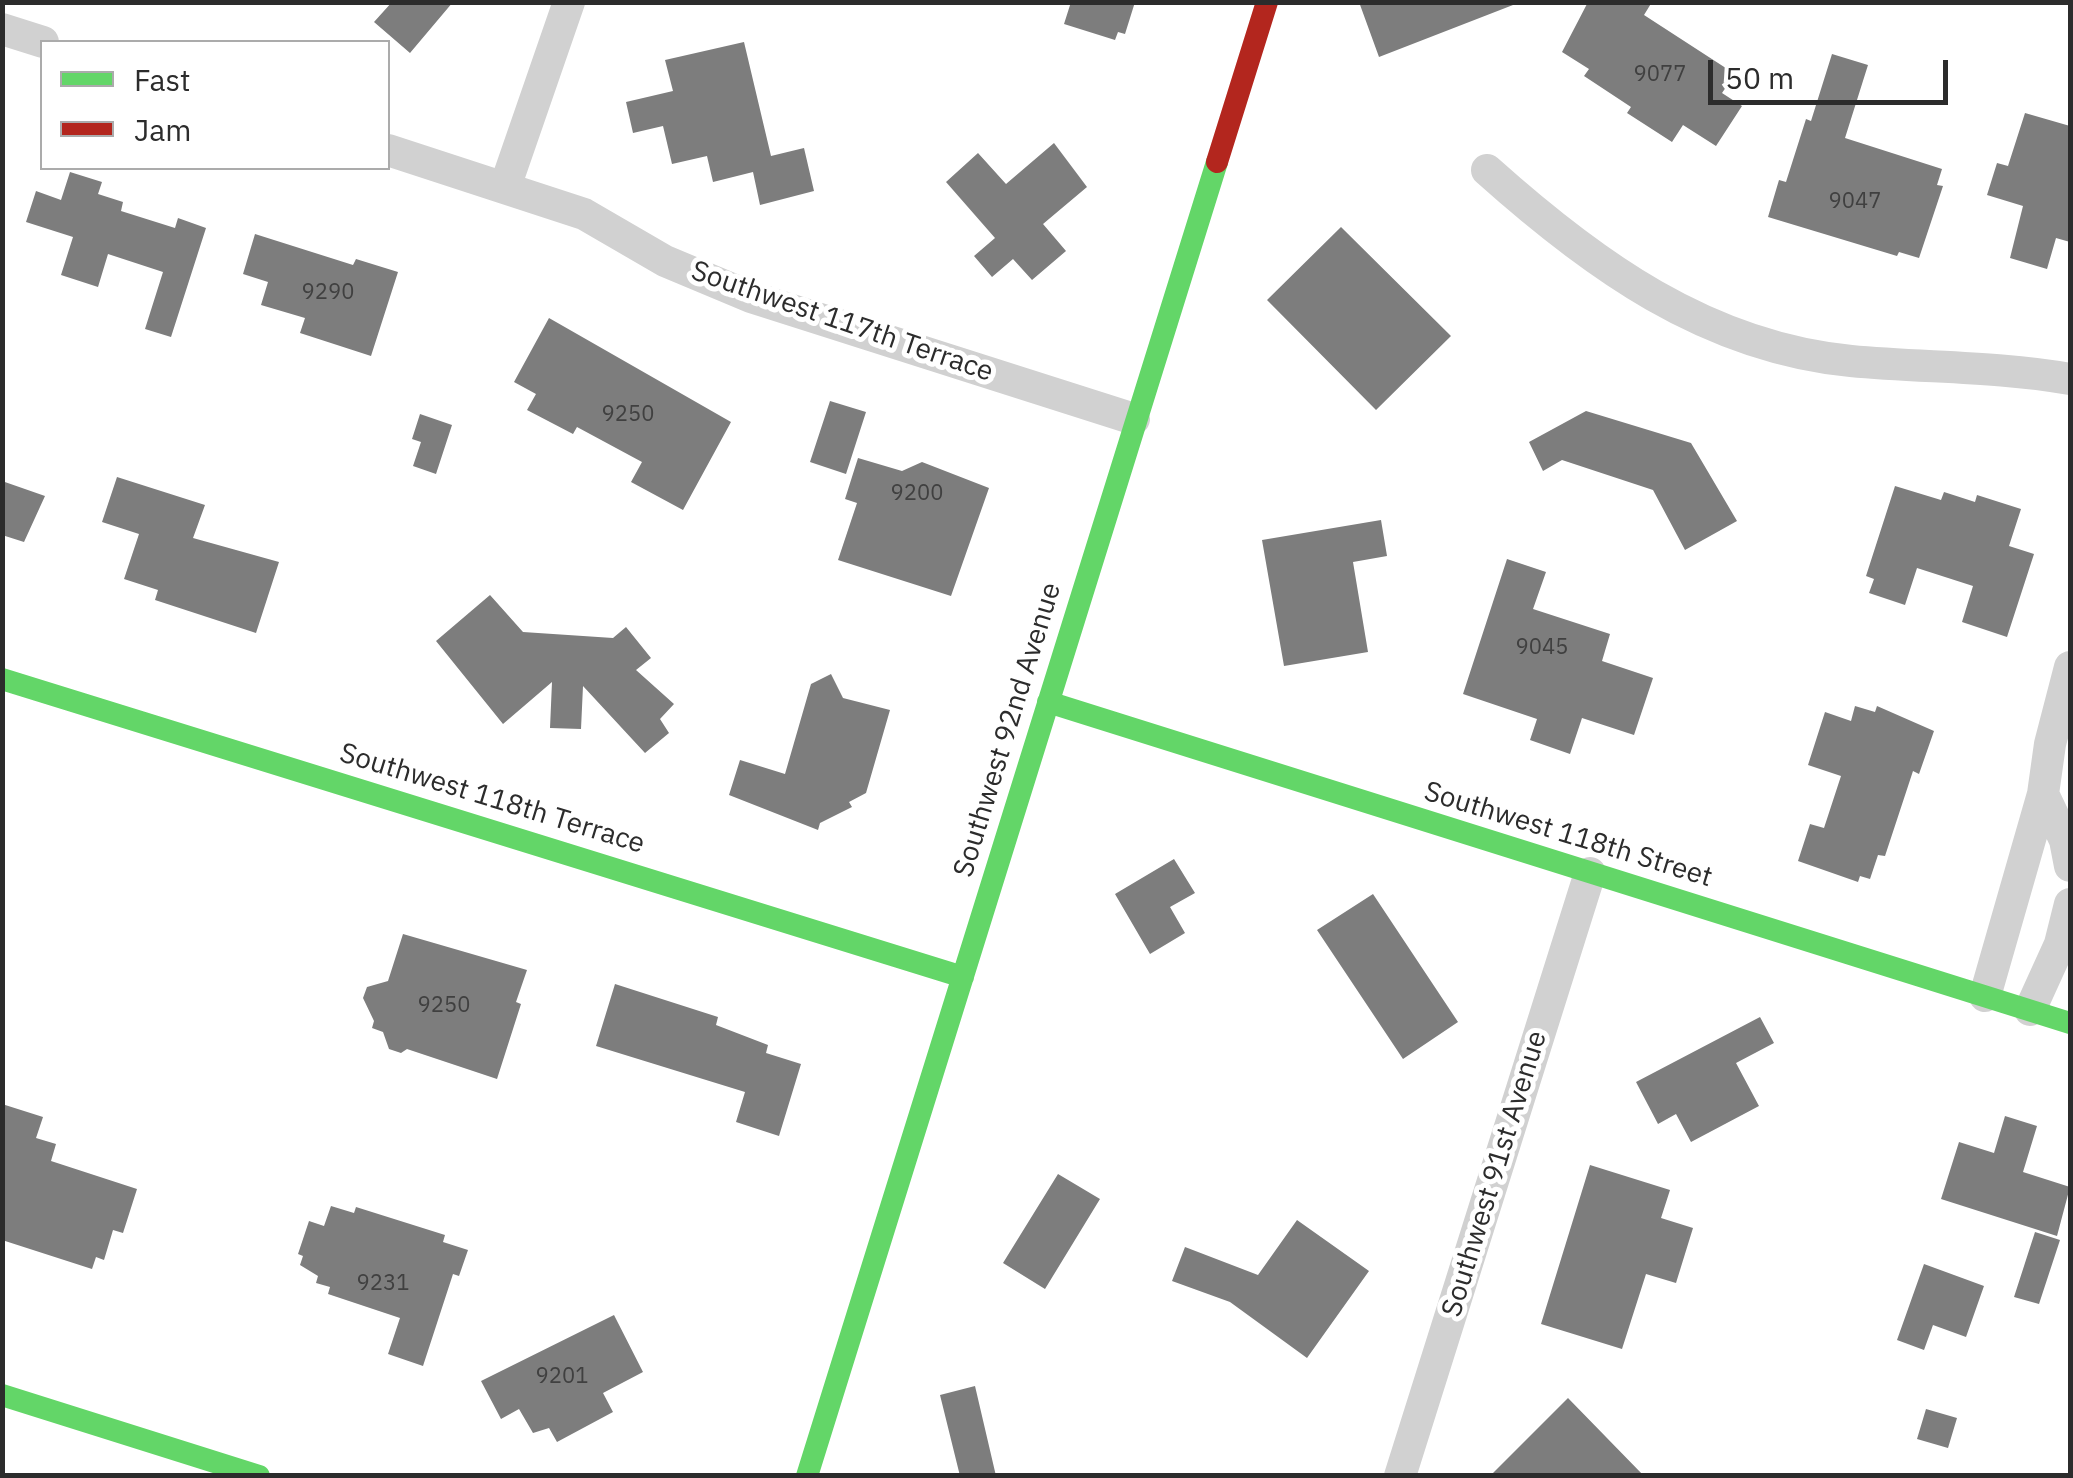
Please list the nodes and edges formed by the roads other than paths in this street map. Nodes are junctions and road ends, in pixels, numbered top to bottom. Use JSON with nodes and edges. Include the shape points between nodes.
{"nodes":[{"id":1,"x":568,"y":2,"type":"edge"},
{"id":2,"x":1267,"y":2,"type":"edge"},
{"id":3,"x":2,"y":29,"type":"edge"},
{"id":4,"x":40,"y":41,"type":"edge"},
{"id":5,"x":390,"y":151,"type":"edge"},
{"id":6,"x":1487,"y":170,"type":"dead end"},
{"id":7,"x":505,"y":187,"type":"junction"},
{"id":8,"x":2070,"y":378,"type":"edge"},
{"id":9,"x":1134,"y":419,"type":"junction"},
{"id":10,"x":2070,"y":666,"type":"edge"},
{"id":11,"x":2,"y":679,"type":"edge"},
{"id":12,"x":1048,"y":702,"type":"junction"},
{"id":13,"x":2044,"y":794,"type":"junction"},
{"id":14,"x":2070,"y":866,"type":"edge"},
{"id":15,"x":1590,"y":873,"type":"junction"},
{"id":16,"x":2070,"y":904,"type":"edge"},
{"id":17,"x":963,"y":977,"type":"junction"},
{"id":18,"x":1985,"y":996,"type":"junction"},
{"id":19,"x":2030,"y":1010,"type":"junction"},
{"id":20,"x":2070,"y":1023,"type":"edge"},
{"id":21,"x":2,"y":1394,"type":"edge"},
{"id":22,"x":258,"y":1476,"type":"edge"},
{"id":23,"x":807,"y":1476,"type":"edge"},
{"id":24,"x":1400,"y":1476,"type":"edge"}],
"edges":[{"from":1,"to":7,"type":"street"},
{"from":2,"to":9,"type":"street","name":"Southwest 92nd Avenue"},
{"from":3,"to":4,"type":"street"},
{"from":5,"to":7,"type":"street","name":"Southwest 117th Terrace"},
{"from":6,"to":8,"type":"street","via":[[1622,280],[1719,328],[1850,360]]},
{"from":7,"to":9,"type":"street","name":"Southwest 117th Terrace","via":[[584,214],[665,261],[736,291]]},
{"from":9,"to":12,"type":"street","name":"Southwest 92nd Avenue"},
{"from":10,"to":13,"type":"street"},
{"from":11,"to":17,"type":"street","name":"Southwest 118th Terrace"},
{"from":12,"to":15,"type":"street","name":"Southwest 118th Street"},
{"from":12,"to":17,"type":"street","name":"Southwest 92nd Avenue"},
{"from":13,"to":14,"type":"street"},
{"from":13,"to":18,"type":"street"},
{"from":15,"to":18,"type":"street","name":"Southwest 118th Street"},
{"from":15,"to":24,"type":"street","name":"Southwest 91st Avenue"},
{"from":16,"to":19,"type":"street"},
{"from":17,"to":23,"type":"street","name":"Southwest 92nd Avenue"},
{"from":18,"to":19,"type":"street","name":"Southwest 118th Street"},
{"from":19,"to":20,"type":"street","name":"Southwest 118th Street"},
{"from":21,"to":22,"type":"street"}]}
